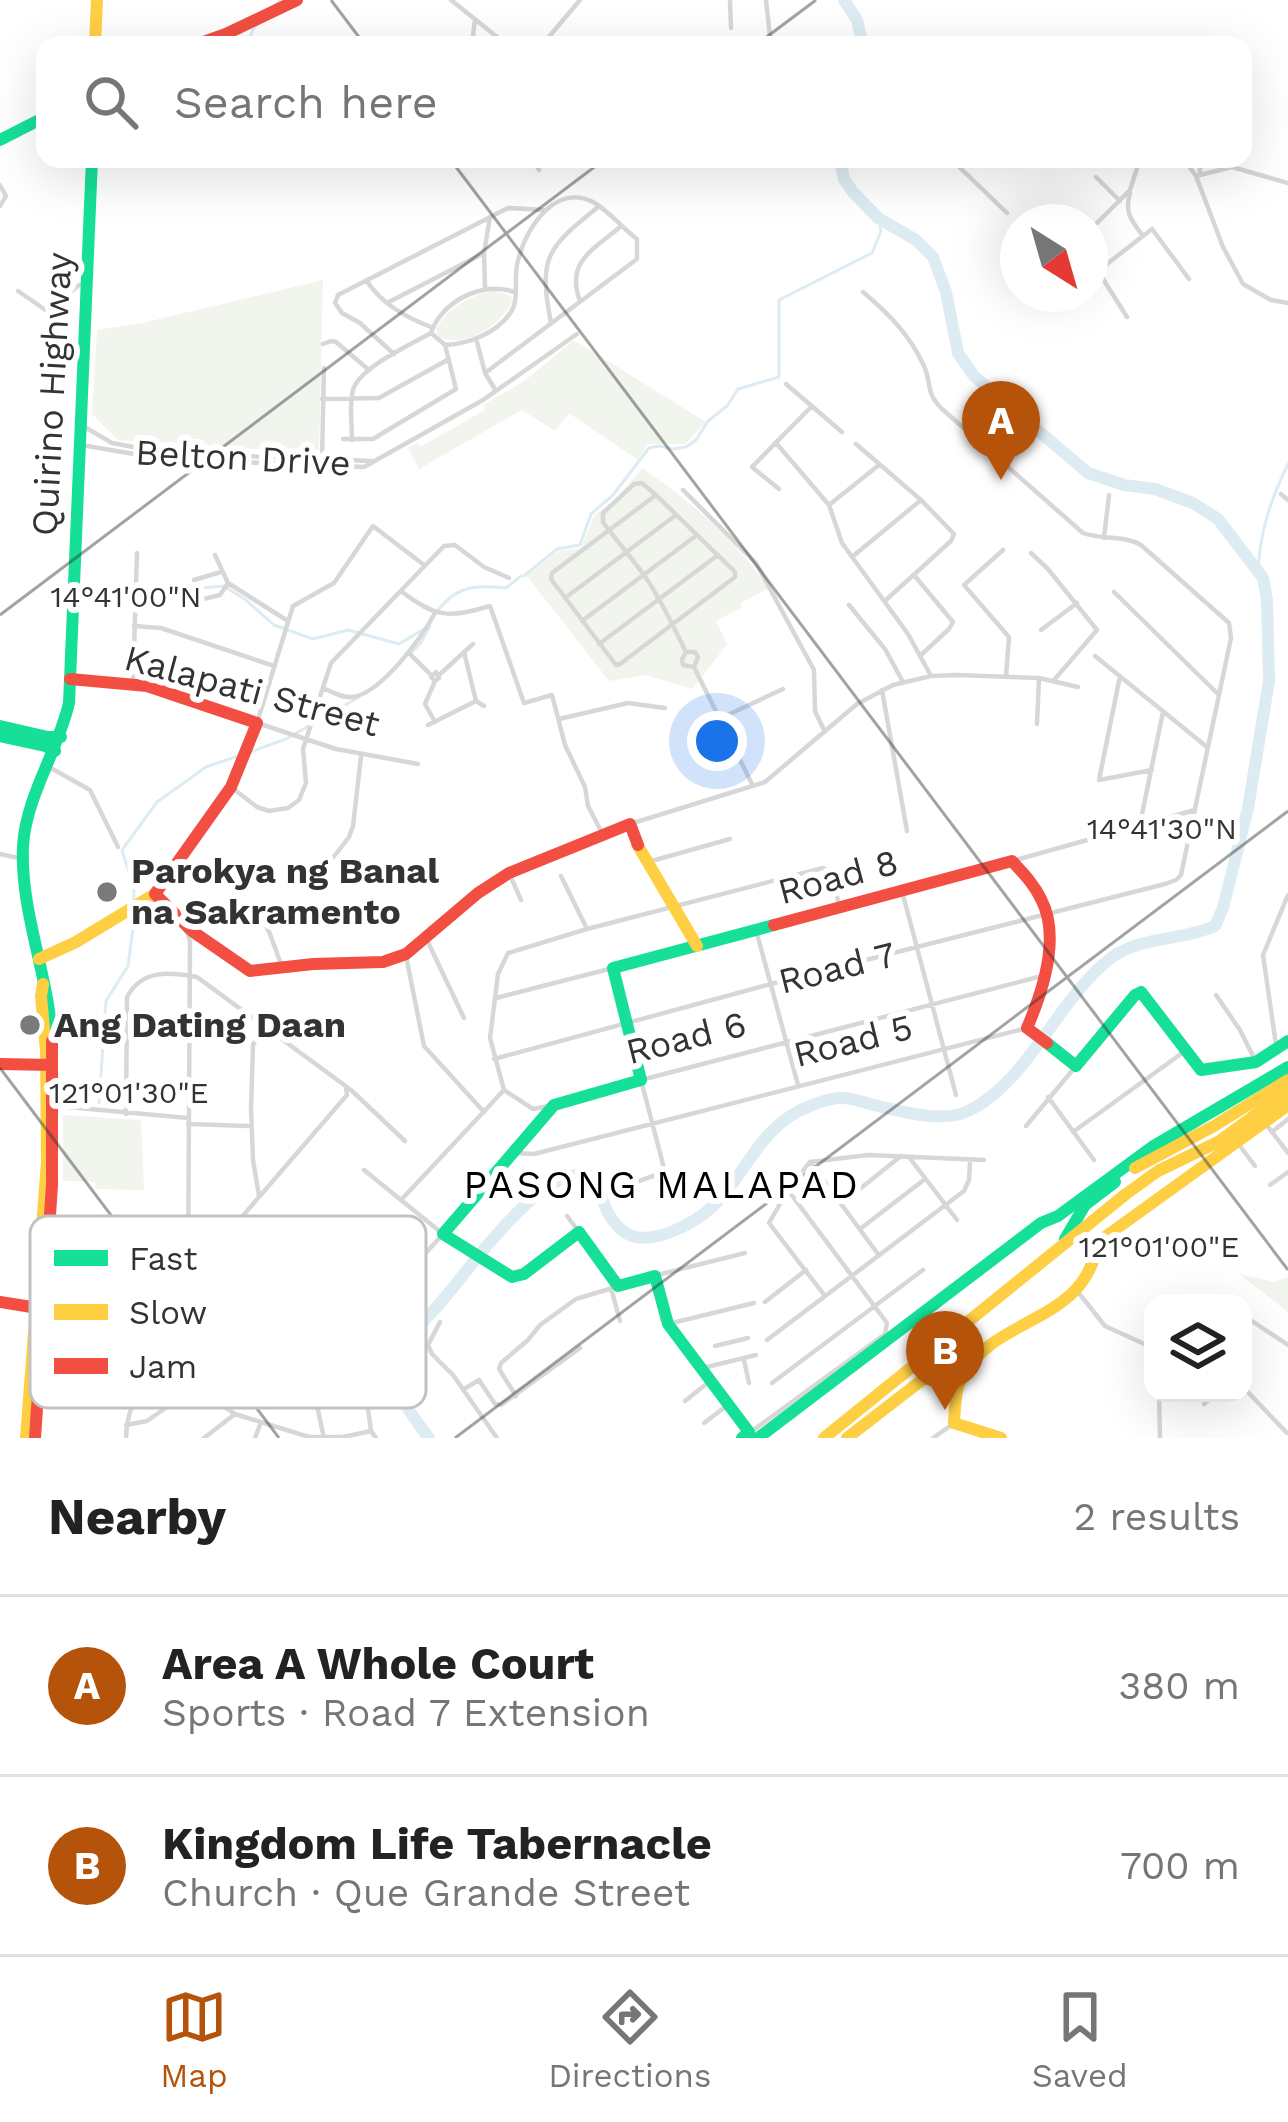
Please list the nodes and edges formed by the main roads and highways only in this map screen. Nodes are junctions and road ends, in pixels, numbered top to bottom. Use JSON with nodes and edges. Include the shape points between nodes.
{"nodes":[{"id":1,"x":98,"y":0,"type":"edge"},
{"id":2,"x":297,"y":0,"type":"edge"},
{"id":3,"x":96,"y":36,"type":"edge"},
{"id":4,"x":221,"y":36,"type":"edge"},
{"id":5,"x":36,"y":121,"type":"edge"},
{"id":6,"x":0,"y":140,"type":"edge"},
{"id":7,"x":92,"y":168,"type":"edge"},
{"id":8,"x":70,"y":679,"type":"junction"},
{"id":9,"x":0,"y":727,"type":"edge"},
{"id":10,"x":0,"y":736,"type":"edge"},
{"id":11,"x":61,"y":736,"type":"junction"},
{"id":12,"x":55,"y":752,"type":"junction"},
{"id":13,"x":154,"y":894,"type":"junction"},
{"id":14,"x":697,"y":946,"type":"junction"},
{"id":15,"x":39,"y":959,"type":"junction"},
{"id":16,"x":1282,"y":1046,"type":"edge"},
{"id":17,"x":0,"y":1064,"type":"edge"},
{"id":18,"x":50,"y":1065,"type":"junction"},
{"id":19,"x":1288,"y":1067,"type":"edge"},
{"id":20,"x":641,"y":1080,"type":"joint"},
{"id":21,"x":1288,"y":1080,"type":"edge"},
{"id":22,"x":1288,"y":1091,"type":"edge"},
{"id":23,"x":1288,"y":1105,"type":"edge"},
{"id":24,"x":45,"y":1216,"type":"edge"},
{"id":25,"x":1064,"y":1242,"type":"junction"},
{"id":26,"x":0,"y":1302,"type":"edge"},
{"id":27,"x":30,"y":1307,"type":"edge"},
{"id":28,"x":959,"y":1384,"type":"junction"},
{"id":29,"x":34,"y":1408,"type":"edge"},
{"id":30,"x":750,"y":1436,"type":"edge"},
{"id":31,"x":31,"y":1438,"type":"edge"},
{"id":32,"x":824,"y":1438,"type":"edge"},
{"id":33,"x":847,"y":1438,"type":"edge"},
{"id":34,"x":1001,"y":1438,"type":"edge"}],
"edges":[{"from":1,"to":3,"type":"main road"},
{"from":2,"to":4,"type":"main road"},
{"from":5,"to":6,"type":"main road"},
{"from":7,"to":8,"type":"main road","name":"Quirino Highway"},
{"from":8,"to":11,"type":"main road","name":"Quirino Highway"},
{"from":8,"to":13,"type":"main road","name":"Kalapati Street","via":[[147,686],[257,723],[231,787]]},
{"from":9,"to":11,"type":"main road"},
{"from":10,"to":12,"type":"main road"},
{"from":11,"to":12,"type":"main road","name":"Quirino Highway"},
{"from":12,"to":15,"type":"main road","name":"Quirino Highway","via":[[25,831],[23,873]]},
{"from":13,"to":14,"type":"main road","via":[[244,968],[372,963],[406,954],[508,873],[627,824]]},
{"from":13,"to":15,"type":"main road"},
{"from":14,"to":16,"type":"main road","name":"Road 8","via":[[1012,861],[1049,914],[1031,1031],[1076,1066],[1142,992],[1201,1070],[1256,1062]]},
{"from":14,"to":20,"type":"main road","name":"Road 8","via":[[613,968]]},
{"from":15,"to":18,"type":"main road","name":"Quirino Highway"},
{"from":17,"to":18,"type":"main road"},
{"from":18,"to":24,"type":"main road","name":"Quirino Highway"},
{"from":19,"to":30,"type":"main road","via":[[1041,1223]]},
{"from":20,"to":30,"type":"main road","name":"Road 6","via":[[554,1105],[443,1234],[518,1277],[579,1232],[615,1287],[656,1276],[668,1324]]},
{"from":21,"to":25,"type":"main road","via":[[1143,1163],[1085,1205]]},
{"from":22,"to":25,"type":"main road","via":[[1218,1142],[1150,1176]]},
{"from":23,"to":28,"type":"main road","via":[[1098,1242],[1094,1268],[1077,1291],[988,1348]]},
{"from":25,"to":32,"type":"main road"},
{"from":26,"to":27,"type":"main road"},
{"from":28,"to":33,"type":"main road","via":[[922,1380]]},
{"from":28,"to":34,"type":"main road","via":[[954,1423]]},
{"from":29,"to":31,"type":"main road","name":"Quirino Highway"}]}
